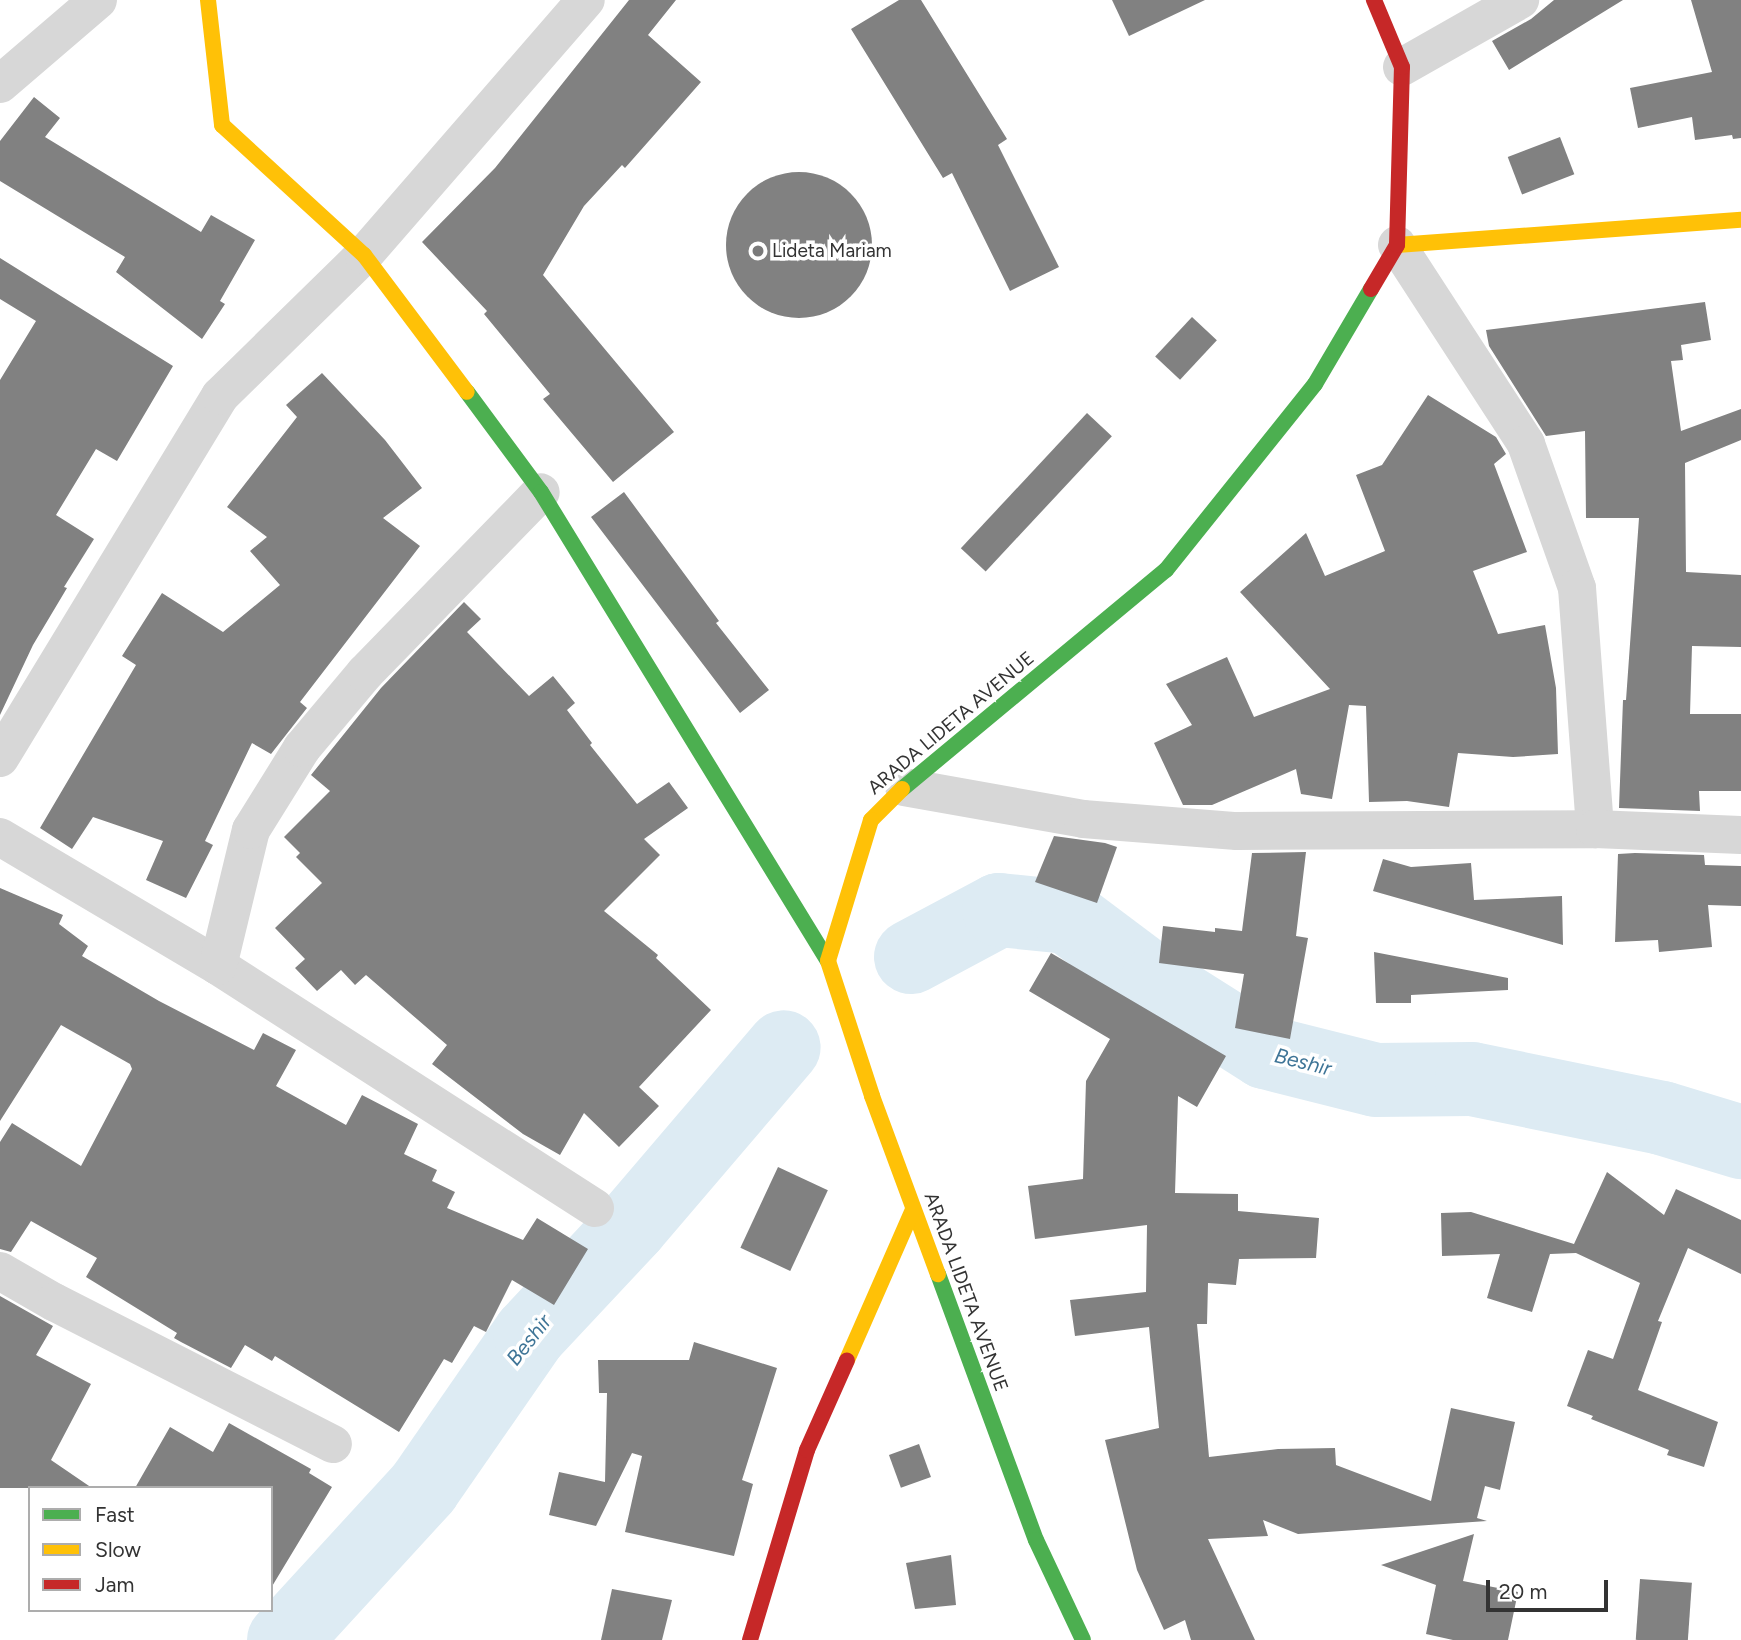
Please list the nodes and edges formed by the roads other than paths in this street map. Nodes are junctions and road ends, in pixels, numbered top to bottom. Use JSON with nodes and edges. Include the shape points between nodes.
{"nodes":[{"id":1,"x":98,"y":0,"type":"edge"},
{"id":2,"x":208,"y":0,"type":"edge"},
{"id":3,"x":586,"y":0,"type":"edge"},
{"id":4,"x":1374,"y":0,"type":"edge"},
{"id":5,"x":1520,"y":0,"type":"edge"},
{"id":6,"x":1402,"y":66,"type":"junction"},
{"id":7,"x":0,"y":84,"type":"edge"},
{"id":8,"x":1741,"y":220,"type":"edge"},
{"id":9,"x":1397,"y":245,"type":"junction"},
{"id":10,"x":364,"y":255,"type":"junction"},
{"id":11,"x":541,"y":492,"type":"junction"},
{"id":12,"x":0,"y":758,"type":"edge"},
{"id":13,"x":904,"y":787,"type":"junction"},
{"id":14,"x":1595,"y":829,"type":"junction"},
{"id":15,"x":1741,"y":835,"type":"edge"},
{"id":16,"x":0,"y":837,"type":"edge"},
{"id":17,"x":828,"y":961,"type":"junction"},
{"id":18,"x":218,"y":966,"type":"junction"},
{"id":19,"x":594,"y":1208,"type":"dead end"},
{"id":20,"x":913,"y":1210,"type":"junction"},
{"id":21,"x":0,"y":1271,"type":"edge"},
{"id":22,"x":333,"y":1444,"type":"dead end"},
{"id":23,"x":750,"y":1640,"type":"edge"},
{"id":24,"x":1083,"y":1640,"type":"edge"}],
"edges":[{"from":1,"to":7,"type":"street"},
{"from":2,"to":10,"type":"main road","via":[[222,125]]},
{"from":3,"to":10,"type":"street"},
{"from":4,"to":6,"type":"main road","name":"ARADA LIDETA AVENUE"},
{"from":5,"to":6,"type":"street"},
{"from":6,"to":9,"type":"main road","name":"ARADA LIDETA AVENUE"},
{"from":8,"to":9,"type":"main road"},
{"from":9,"to":13,"type":"main road","name":"ARADA LIDETA AVENUE","via":[[1315,384],[1166,570]]},
{"from":9,"to":14,"type":"street","via":[[1526,444],[1577,588]]},
{"from":10,"to":11,"type":"main road"},
{"from":10,"to":12,"type":"street","via":[[220,396]]},
{"from":11,"to":17,"type":"main road"},
{"from":11,"to":18,"type":"street","via":[[365,673],[302,748],[251,830]]},
{"from":13,"to":14,"type":"street","via":[[1083,819],[1237,831]]},
{"from":13,"to":17,"type":"main road","name":"ARADA LIDETA AVENUE","via":[[871,820]]},
{"from":14,"to":15,"type":"street"},
{"from":16,"to":18,"type":"street"},
{"from":17,"to":20,"type":"main road","name":"ARADA LIDETA AVENUE"},
{"from":18,"to":19,"type":"street"},
{"from":20,"to":23,"type":"main road","via":[[807,1450]]},
{"from":20,"to":24,"type":"main road","name":"ARADA LIDETA AVENUE","via":[[1036,1541]]},
{"from":21,"to":22,"type":"street"}]}
